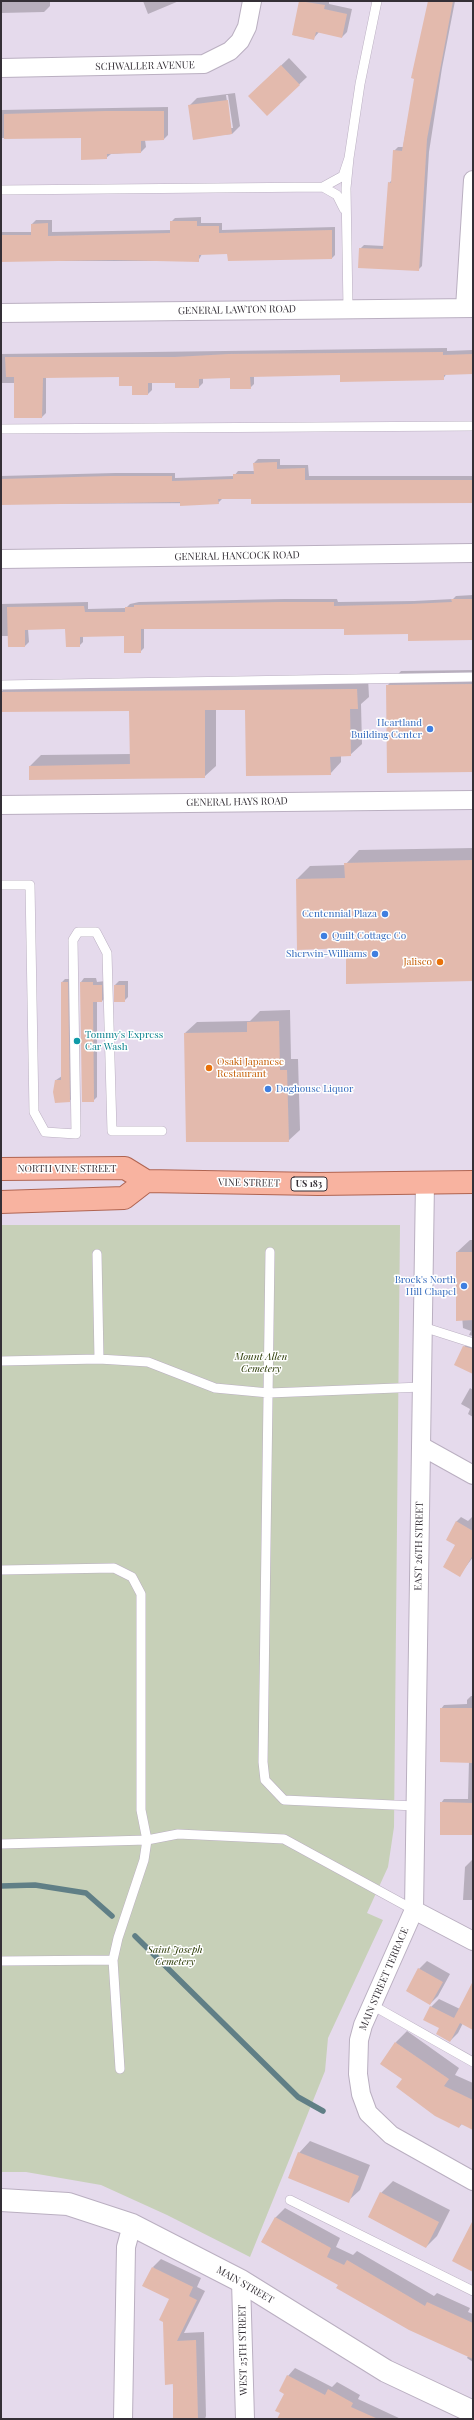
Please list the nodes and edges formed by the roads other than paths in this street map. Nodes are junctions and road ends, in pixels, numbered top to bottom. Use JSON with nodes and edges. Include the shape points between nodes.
{"nodes":[{"id":1,"x":252,"y":1,"type":"edge"},
{"id":2,"x":377,"y":1,"type":"edge"},
{"id":3,"x":1,"y":68,"type":"edge"},
{"id":4,"x":349,"y":158,"type":"junction"},
{"id":5,"x":473,"y":180,"type":"edge"},
{"id":6,"x":323,"y":187,"type":"junction"},
{"id":7,"x":1,"y":190,"type":"edge"},
{"id":8,"x":346,"y":223,"type":"junction"},
{"id":9,"x":469,"y":308,"type":"edge"},
{"id":10,"x":348,"y":309,"type":"junction"},
{"id":11,"x":1,"y":313,"type":"edge"},
{"id":12,"x":473,"y":426,"type":"edge"},
{"id":13,"x":1,"y":429,"type":"edge"},
{"id":14,"x":473,"y":553,"type":"edge"},
{"id":15,"x":1,"y":560,"type":"edge"},
{"id":16,"x":473,"y":677,"type":"edge"},
{"id":17,"x":1,"y":685,"type":"edge"},
{"id":18,"x":473,"y":800,"type":"edge"},
{"id":19,"x":1,"y":805,"type":"edge"},
{"id":20,"x":1,"y":885,"type":"edge"},
{"id":21,"x":162,"y":1131,"type":"dead end"},
{"id":22,"x":1,"y":1169,"type":"edge"},
{"id":23,"x":146,"y":1181,"type":"junction"},
{"id":24,"x":425,"y":1182,"type":"junction"},
{"id":25,"x":473,"y":1182,"type":"edge"},
{"id":26,"x":1,"y":1202,"type":"edge"},
{"id":27,"x":270,"y":1252,"type":"dead end"},
{"id":28,"x":97,"y":1254,"type":"dead end"},
{"id":29,"x":423,"y":1327,"type":"junction"},
{"id":30,"x":473,"y":1343,"type":"edge"},
{"id":31,"x":99,"y":1359,"type":"junction"},
{"id":32,"x":1,"y":1361,"type":"edge"},
{"id":33,"x":422,"y":1387,"type":"junction"},
{"id":34,"x":269,"y":1393,"type":"junction"},
{"id":35,"x":421,"y":1446,"type":"junction"},
{"id":36,"x":473,"y":1475,"type":"edge"},
{"id":37,"x":1,"y":1570,"type":"edge"},
{"id":38,"x":415,"y":1806,"type":"junction"},
{"id":39,"x":147,"y":1840,"type":"junction"},
{"id":40,"x":1,"y":1844,"type":"edge"},
{"id":41,"x":414,"y":1910,"type":"junction"},
{"id":42,"x":473,"y":1941,"type":"edge"},
{"id":43,"x":114,"y":1960,"type":"junction"},
{"id":44,"x":1,"y":1961,"type":"edge"},
{"id":45,"x":372,"y":2005,"type":"junction"},
{"id":46,"x":473,"y":2062,"type":"edge"},
{"id":47,"x":120,"y":2069,"type":"dead end"},
{"id":48,"x":473,"y":2181,"type":"edge"},
{"id":49,"x":1,"y":2200,"type":"edge"},
{"id":50,"x":290,"y":2200,"type":"dead end"},
{"id":51,"x":132,"y":2225,"type":"junction"},
{"id":52,"x":241,"y":2281,"type":"junction"},
{"id":53,"x":473,"y":2291,"type":"edge"},
{"id":54,"x":473,"y":2412,"type":"edge"},
{"id":55,"x":123,"y":2419,"type":"edge"},
{"id":56,"x":244,"y":2419,"type":"edge"}],
"edges":[{"from":1,"to":3,"type":"street","name":"SCHWALLER AVENUE","via":[[247,27],[240,42],[230,51],[204,64]]},
{"from":2,"to":4,"type":"lane","via":[[360,84]]},
{"from":4,"to":6,"type":"lane","via":[[342,176]]},
{"from":4,"to":8,"type":"lane"},
{"from":5,"to":9,"type":"street"},
{"from":6,"to":7,"type":"lane"},
{"from":6,"to":8,"type":"lane","via":[[339,198]]},
{"from":8,"to":10,"type":"lane"},
{"from":9,"to":10,"type":"street","name":"GENERAL LAWTON ROAD"},
{"from":10,"to":11,"type":"street","name":"GENERAL LAWTON ROAD"},
{"from":12,"to":13,"type":"lane"},
{"from":14,"to":15,"type":"street","name":"GENERAL HANCOCK ROAD"},
{"from":16,"to":17,"type":"lane"},
{"from":18,"to":19,"type":"street","name":"GENERAL HAYS ROAD"},
{"from":20,"to":21,"type":"lane","via":[[30,885],[34,1112],[45,1132],[76,1134],[73,940],[78,932],[96,932],[107,953],[112,1131]]},
{"from":22,"to":23,"type":"main road","name":"NORTH VINE STREET","via":[[125,1168]]},
{"from":23,"to":24,"type":"main road","name":"VINE STREET","number":"US 183","via":[[318,1184]]},
{"from":23,"to":26,"type":"main road","via":[[124,1198]]},
{"from":24,"to":25,"type":"main road","name":"VINE STREET","number":"US 183"},
{"from":24,"to":29,"type":"street","name":"EAST 26TH STREET"},
{"from":27,"to":34,"type":"lane"},
{"from":28,"to":31,"type":"lane"},
{"from":29,"to":30,"type":"lane"},
{"from":29,"to":33,"type":"street","name":"EAST 26TH STREET"},
{"from":31,"to":32,"type":"lane"},
{"from":31,"to":34,"type":"lane","via":[[148,1362],[215,1388]]},
{"from":33,"to":34,"type":"lane"},
{"from":33,"to":35,"type":"street","name":"EAST 26TH STREET"},
{"from":34,"to":38,"type":"lane","via":[[263,1762],[265,1780],[284,1800]]},
{"from":35,"to":36,"type":"street"},
{"from":35,"to":38,"type":"street","name":"EAST 26TH STREET"},
{"from":37,"to":39,"type":"lane","via":[[114,1568],[132,1577],[141,1594],[141,1810]]},
{"from":38,"to":41,"type":"street","name":"EAST 26TH STREET"},
{"from":39,"to":40,"type":"lane"},
{"from":39,"to":41,"type":"lane","via":[[178,1834],[284,1840]]},
{"from":39,"to":43,"type":"lane","via":[[144,1860],[118,1938]]},
{"from":41,"to":42,"type":"street"},
{"from":41,"to":45,"type":"street","name":"MAIN STREET TERRACE"},
{"from":43,"to":44,"type":"lane"},
{"from":43,"to":47,"type":"lane"},
{"from":45,"to":46,"type":"lane"},
{"from":45,"to":48,"type":"street","name":"MAIN STREET TERRACE","via":[[363,2025],[358,2053],[361,2094],[368,2113],[391,2135]]},
{"from":49,"to":51,"type":"street","name":"MAIN STREET","via":[[68,2204]]},
{"from":50,"to":53,"type":"lane"},
{"from":51,"to":52,"type":"street","name":"MAIN STREET"},
{"from":51,"to":55,"type":"street","via":[[126,2247]]},
{"from":52,"to":54,"type":"street","name":"MAIN STREET","via":[[386,2371]]},
{"from":52,"to":56,"type":"street","name":"WEST 25TH STREET"}]}
